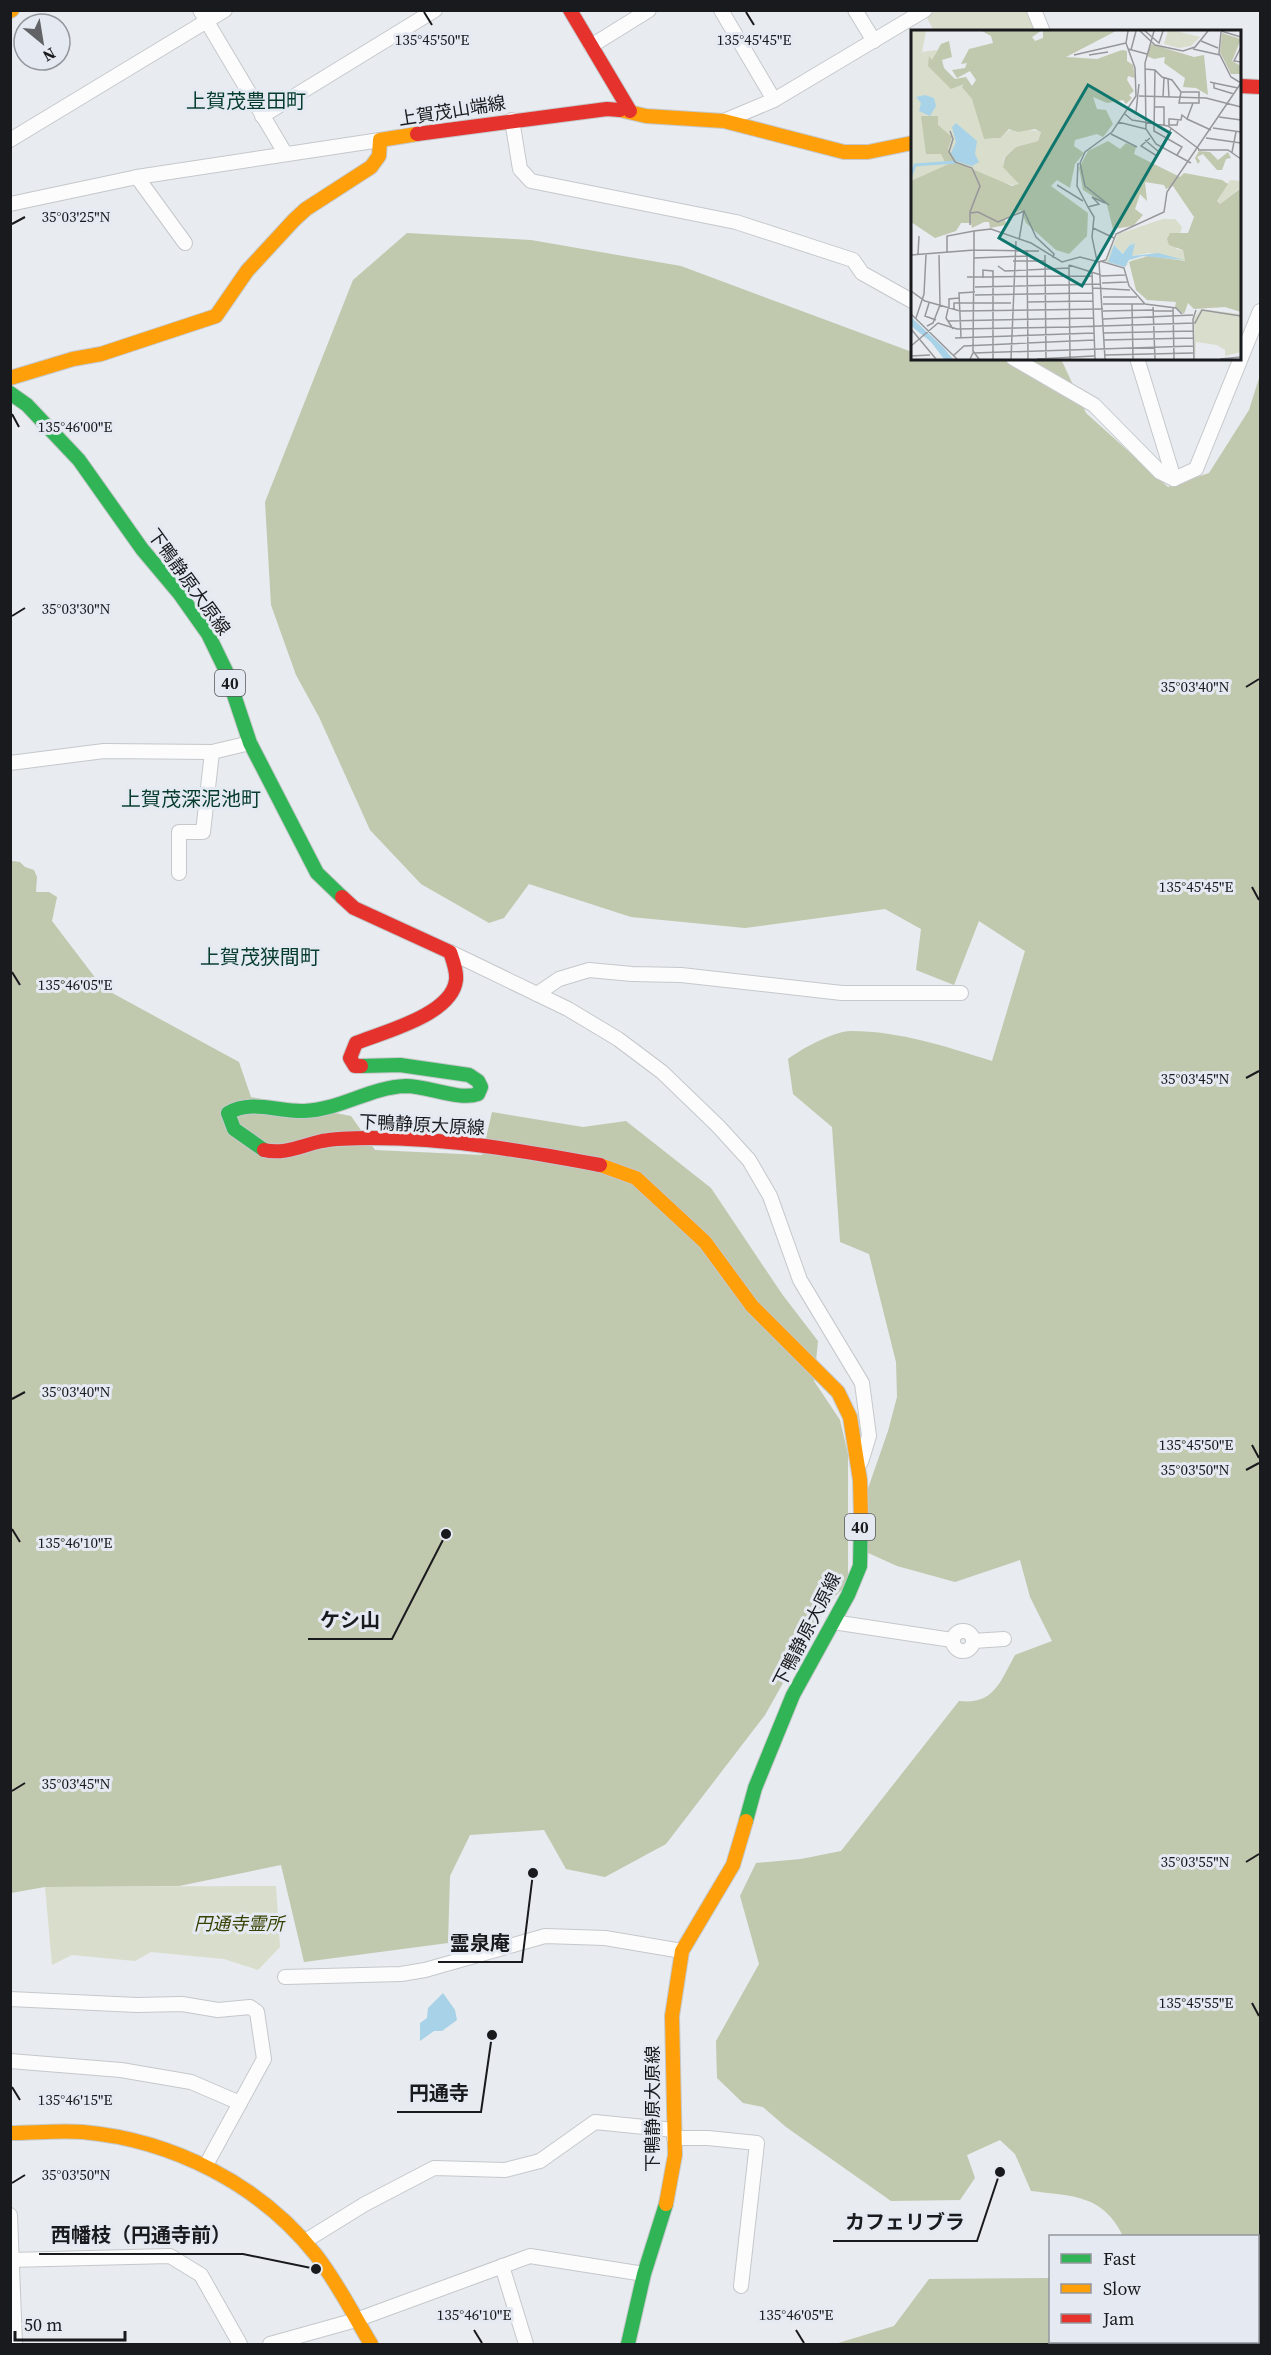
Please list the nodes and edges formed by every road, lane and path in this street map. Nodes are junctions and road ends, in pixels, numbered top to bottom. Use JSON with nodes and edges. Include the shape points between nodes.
{"nodes":[{"id":1,"x":225,"y":10,"type":"edge"},
{"id":2,"x":435,"y":10,"type":"edge"},
{"id":3,"x":570,"y":10,"type":"edge"},
{"id":4,"x":649,"y":10,"type":"edge"},
{"id":5,"x":721,"y":10,"type":"edge"},
{"id":6,"x":855,"y":10,"type":"edge"},
{"id":7,"x":925,"y":10,"type":"edge"},
{"id":8,"x":1034,"y":10,"type":"edge"},
{"id":9,"x":203,"y":16,"type":"edge"},
{"id":10,"x":1041,"y":30,"type":"edge"},
{"id":11,"x":874,"y":41,"type":"junction"},
{"id":12,"x":591,"y":46,"type":"junction"},
{"id":13,"x":1241,"y":86,"type":"edge"},
{"id":14,"x":1260,"y":87,"type":"edge"},
{"id":15,"x":774,"y":100,"type":"junction"},
{"id":16,"x":630,"y":111,"type":"junction"},
{"id":17,"x":262,"y":116,"type":"junction"},
{"id":18,"x":512,"y":120,"type":"junction"},
{"id":19,"x":724,"y":121,"type":"junction"},
{"id":20,"x":10,"y":140,"type":"edge"},
{"id":21,"x":380,"y":140,"type":"junction"},
{"id":22,"x":911,"y":143,"type":"edge"},
{"id":23,"x":285,"y":153,"type":"junction"},
{"id":24,"x":137,"y":177,"type":"junction"},
{"id":25,"x":10,"y":204,"type":"edge"},
{"id":26,"x":185,"y":243,"type":"dead end"},
{"id":27,"x":911,"y":301,"type":"edge"},
{"id":28,"x":1260,"y":310,"type":"edge"},
{"id":29,"x":1241,"y":357,"type":"edge"},
{"id":30,"x":1015,"y":360,"type":"edge"},
{"id":31,"x":1138,"y":360,"type":"edge"},
{"id":32,"x":1240,"y":360,"type":"edge"},
{"id":33,"x":10,"y":378,"type":"edge"},
{"id":34,"x":10,"y":393,"type":"edge"},
{"id":35,"x":1174,"y":479,"type":"junction"},
{"id":36,"x":250,"y":743,"type":"junction"},
{"id":37,"x":212,"y":752,"type":"junction"},
{"id":38,"x":10,"y":763,"type":"edge"},
{"id":39,"x":178,"y":873,"type":"dead end"},
{"id":40,"x":450,"y":952,"type":"junction"},
{"id":41,"x":962,"y":993,"type":"dead end"},
{"id":42,"x":537,"y":994,"type":"junction"},
{"id":43,"x":859,"y":1469,"type":"junction"},
{"id":44,"x":833,"y":1622,"type":"junction"},
{"id":45,"x":1004,"y":1640,"type":"dead end"},
{"id":46,"x":682,"y":1951,"type":"junction"},
{"id":47,"x":285,"y":1977,"type":"dead end"},
{"id":48,"x":10,"y":1999,"type":"edge"},
{"id":49,"x":10,"y":2061,"type":"edge"},
{"id":50,"x":240,"y":2103,"type":"junction"},
{"id":51,"x":10,"y":2133,"type":"edge"},
{"id":52,"x":674,"y":2134,"type":"junction"},
{"id":53,"x":206,"y":2165,"type":"junction"},
{"id":54,"x":10,"y":2214,"type":"edge"},
{"id":55,"x":305,"y":2241,"type":"junction"},
{"id":56,"x":11,"y":2260,"type":"edge"},
{"id":57,"x":502,"y":2266,"type":"junction"},
{"id":58,"x":644,"y":2274,"type":"junction"},
{"id":59,"x":741,"y":2286,"type":"dead end"},
{"id":60,"x":356,"y":2320,"type":"junction"},
{"id":61,"x":15,"y":2344,"type":"edge"},
{"id":62,"x":240,"y":2344,"type":"edge"},
{"id":63,"x":270,"y":2344,"type":"edge"},
{"id":64,"x":371,"y":2344,"type":"edge"},
{"id":65,"x":526,"y":2344,"type":"edge"},
{"id":66,"x":628,"y":2344,"type":"edge"}],
"edges":[{"from":1,"to":9,"type":"street"},
{"from":2,"to":17,"type":"street"},
{"from":3,"to":12,"type":"main road"},
{"from":4,"to":12,"type":"street"},
{"from":5,"to":15,"type":"street"},
{"from":6,"to":11,"type":"street"},
{"from":7,"to":11,"type":"street"},
{"from":8,"to":10,"type":"street"},
{"from":9,"to":17,"type":"street"},
{"from":9,"to":20,"type":"street"},
{"from":11,"to":15,"type":"street"},
{"from":12,"to":16,"type":"main road"},
{"from":13,"to":14,"type":"main road"},
{"from":15,"to":19,"type":"street"},
{"from":16,"to":18,"type":"main road","name":"上賀茂山端線","via":[[607,109]]},
{"from":16,"to":19,"type":"main road","name":"上賀茂山端線","via":[[646,116]]},
{"from":17,"to":23,"type":"street"},
{"from":18,"to":21,"type":"main road","name":"上賀茂山端線"},
{"from":18,"to":27,"type":"street","via":[[520,169],[531,181],[736,222],[853,260],[862,273]]},
{"from":19,"to":22,"type":"main road","name":"上賀茂山端線","via":[[844,152],[868,152]]},
{"from":21,"to":23,"type":"street"},
{"from":21,"to":33,"type":"main road","name":"上賀茂山端線","via":[[379,156],[371,167],[294,220],[247,271],[216,316],[101,354]]},
{"from":23,"to":24,"type":"street"},
{"from":24,"to":25,"type":"street"},
{"from":24,"to":26,"type":"street"},
{"from":28,"to":29,"type":"street"},
{"from":30,"to":35,"type":"street","via":[[1094,405],[1161,472]]},
{"from":31,"to":35,"type":"street"},
{"from":32,"to":35,"type":"street","via":[[1196,469]]},
{"from":34,"to":36,"type":"main road","name":"下鴨静原大原線","number":"40","via":[[27,405],[79,460],[208,634],[235,694]]},
{"from":36,"to":37,"type":"street"},
{"from":36,"to":40,"type":"main road","name":"下鴨静原大原線","number":"40","via":[[316,873],[354,908]]},
{"from":37,"to":38,"type":"street","via":[[104,751]]},
{"from":37,"to":39,"type":"street","via":[[203,832],[179,832]]},
{"from":40,"to":42,"type":"street"},
{"from":40,"to":43,"type":"main road","name":"下鴨静原大原線","number":"40","via":[[455,985],[446,997],[410,1024],[356,1043],[350,1058],[355,1066],[400,1065],[469,1076],[478,1081],[478,1094],[463,1096],[406,1086],[380,1089],[314,1110],[234,1108],[228,1113],[234,1129],[268,1150],[322,1141],[422,1140],[509,1148],[612,1167],[636,1178],[705,1242],[752,1306],[838,1392],[850,1417]]},
{"from":41,"to":42,"type":"street","via":[[842,993],[681,975],[589,970],[559,980]]},
{"from":42,"to":43,"type":"street","via":[[618,1040],[662,1072],[749,1160],[770,1196],[800,1280],[862,1383],[869,1436]]},
{"from":43,"to":44,"type":"main road","name":"下鴨静原大原線","number":"40","via":[[860,1566]]},
{"from":44,"to":45,"type":"street","via":[[952,1640],[962,1651],[968,1650],[973,1641]]},
{"from":44,"to":46,"type":"main road","name":"下鴨静原大原線","number":"40","via":[[793,1695],[755,1788],[733,1865]]},
{"from":46,"to":47,"type":"street","via":[[605,1938],[544,1936],[401,1974]]},
{"from":46,"to":52,"type":"main road","name":"下鴨静原大原線","number":"40","via":[[672,2016]]},
{"from":48,"to":50,"type":"street","via":[[182,2004],[218,2010],[250,2007],[257,2012],[264,2059]]},
{"from":49,"to":50,"type":"street","via":[[121,2070],[191,2082]]},
{"from":50,"to":53,"type":"street"},
{"from":51,"to":53,"type":"main road","via":[[82,2132],[113,2136]]},
{"from":52,"to":55,"type":"street","via":[[595,2122],[540,2161],[505,2170],[434,2168],[364,2204]]},
{"from":52,"to":58,"type":"main road","name":"下鴨静原大原線","number":"40","via":[[668,2198]]},
{"from":52,"to":59,"type":"street","via":[[757,2143]]},
{"from":53,"to":55,"type":"main road","via":[[254,2193]]},
{"from":54,"to":56,"type":"street"},
{"from":55,"to":60,"type":"main road"},
{"from":56,"to":61,"type":"street"},
{"from":56,"to":62,"type":"street","via":[[171,2256],[201,2275]]},
{"from":57,"to":58,"type":"street","via":[[530,2256]]},
{"from":57,"to":60,"type":"street"},
{"from":57,"to":65,"type":"street"},
{"from":58,"to":66,"type":"main road","name":"下鴨静原大原線","number":"40"},
{"from":60,"to":63,"type":"street"},
{"from":60,"to":64,"type":"main road"}]}
